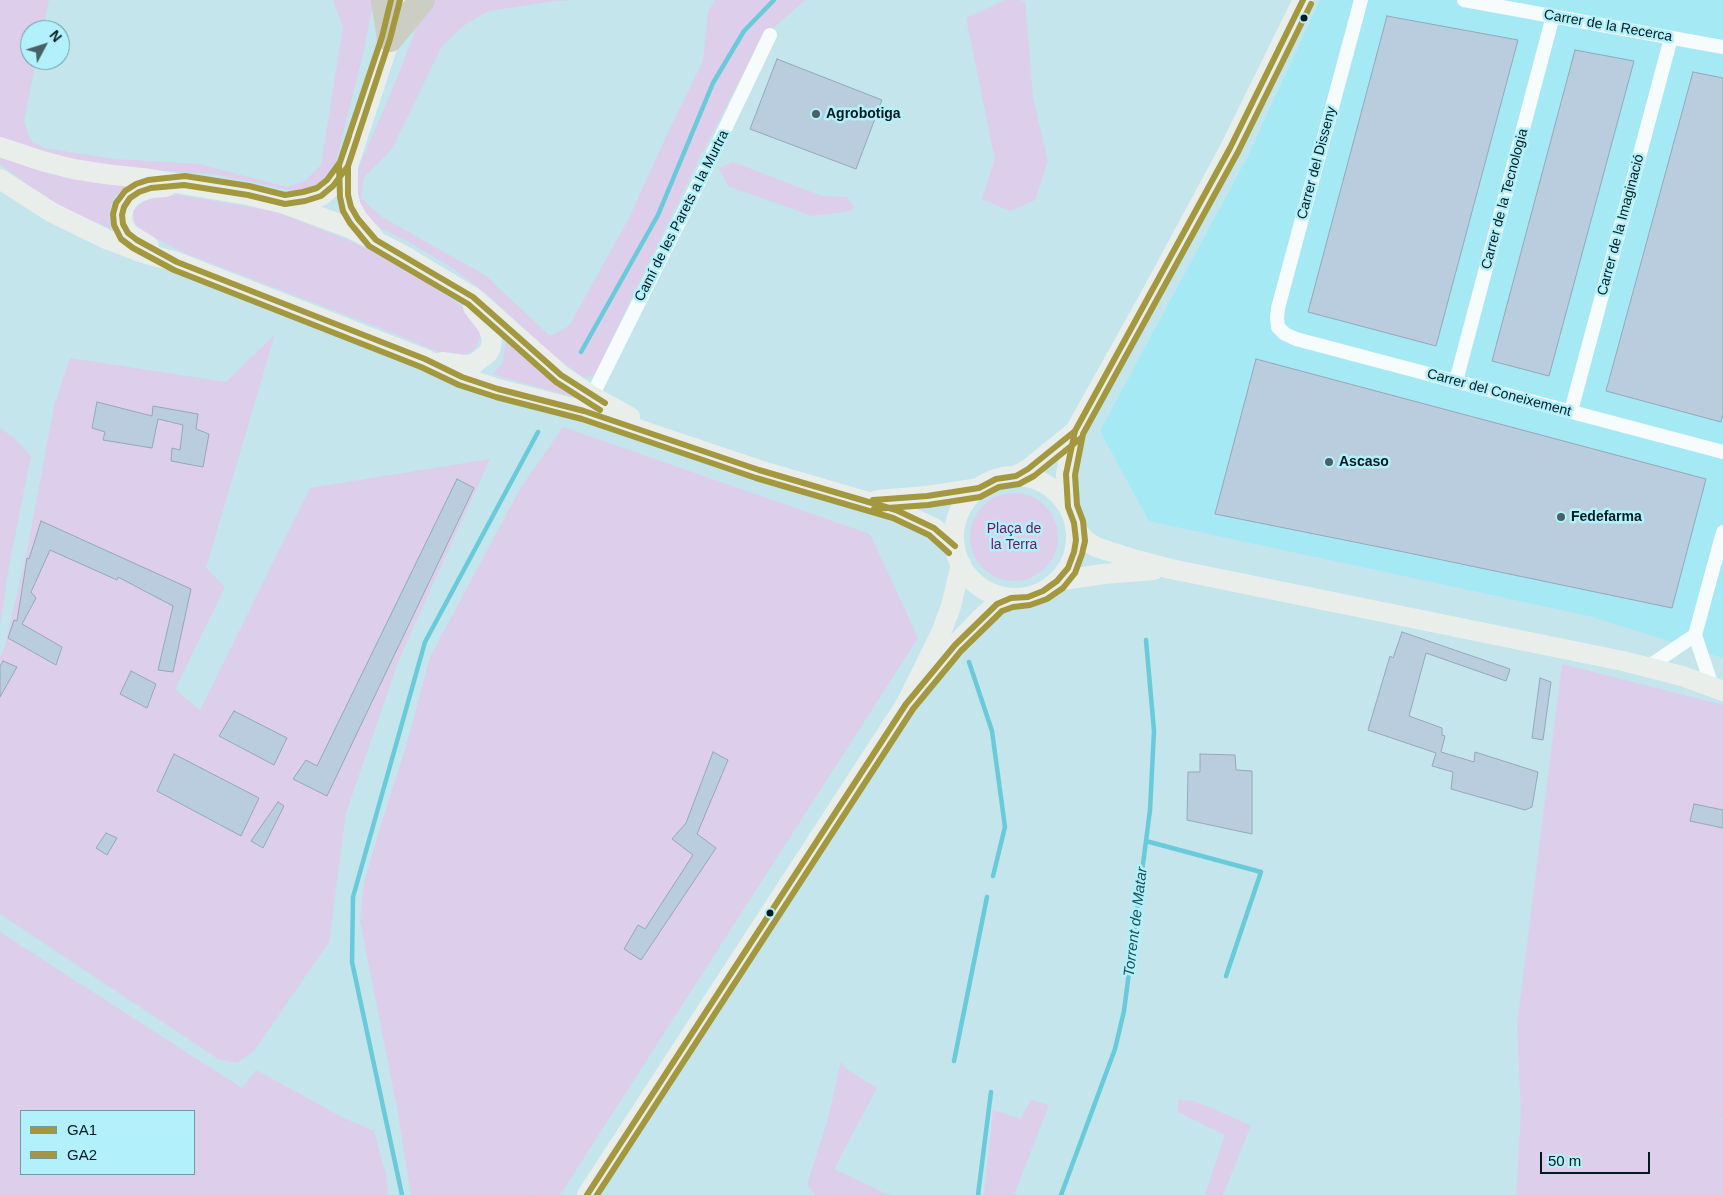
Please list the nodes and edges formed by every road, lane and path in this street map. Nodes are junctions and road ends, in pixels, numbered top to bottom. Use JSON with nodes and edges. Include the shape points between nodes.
{"nodes":[{"id":1,"x":384,"y":0,"type":"edge"},
{"id":2,"x":400,"y":0,"type":"edge"},
{"id":3,"x":422,"y":0,"type":"edge"},
{"id":4,"x":1303,"y":0,"type":"edge"},
{"id":5,"x":1361,"y":0,"type":"edge"},
{"id":6,"x":1464,"y":0,"type":"edge"},
{"id":7,"x":1553,"y":16,"type":"junction"},
{"id":8,"x":770,"y":35,"type":"dead end"},
{"id":9,"x":1671,"y":38,"type":"junction"},
{"id":10,"x":390,"y":39,"type":"junction"},
{"id":11,"x":1723,"y":47,"type":"edge"},
{"id":12,"x":0,"y":147,"type":"edge"},
{"id":13,"x":348,"y":166,"type":"junction"},
{"id":14,"x":0,"y":179,"type":"edge"},
{"id":15,"x":184,"y":185,"type":"junction"},
{"id":16,"x":285,"y":204,"type":"junction"},
{"id":17,"x":376,"y":240,"type":"junction"},
{"id":18,"x":177,"y":262,"type":"junction"},
{"id":19,"x":452,"y":285,"type":"junction"},
{"id":20,"x":1278,"y":327,"type":"joint"},
{"id":21,"x":425,"y":359,"type":"junction"},
{"id":22,"x":1456,"y":381,"type":"junction"},
{"id":23,"x":592,"y":396,"type":"junction"},
{"id":24,"x":1571,"y":411,"type":"junction"},
{"id":25,"x":1075,"y":431,"type":"junction"},
{"id":26,"x":683,"y":444,"type":"junction"},
{"id":27,"x":1723,"y":452,"type":"edge"},
{"id":28,"x":1016,"y":476,"type":"junction"},
{"id":29,"x":979,"y":488,"type":"junction"},
{"id":30,"x":865,"y":500,"type":"junction"},
{"id":31,"x":1068,"y":507,"type":"junction"},
{"id":32,"x":1076,"y":528,"type":"junction"},
{"id":33,"x":1723,"y":532,"type":"edge"},
{"id":34,"x":958,"y":555,"type":"junction"},
{"id":35,"x":1171,"y":569,"type":"junction"},
{"id":36,"x":1057,"y":582,"type":"junction"},
{"id":37,"x":1011,"y":598,"type":"junction"},
{"id":38,"x":1695,"y":635,"type":"junction"},
{"id":39,"x":1648,"y":667,"type":"junction"},
{"id":40,"x":1718,"y":689,"type":"edge"},
{"id":41,"x":906,"y":704,"type":"junction"},
{"id":42,"x":587,"y":1195,"type":"edge"}],
"edges":[{"from":1,"to":10,"type":"highway"},
{"from":2,"to":10,"type":"main road"},
{"from":3,"to":10,"type":"highway"},
{"from":4,"to":25,"type":"main road","via":[[1230,148]]},
{"from":5,"to":20,"type":"street","name":"Carrer del Disseny","via":[[1278,308]]},
{"from":6,"to":7,"type":"street","name":"Carrer de la Recerca"},
{"from":7,"to":9,"type":"street","name":"Carrer de la Recerca"},
{"from":7,"to":22,"type":"street","name":"Carrer de la Tecnologia"},
{"from":8,"to":23,"type":"street","name":"Camí de les Parets a la Murtra"},
{"from":9,"to":11,"type":"street","name":"Carrer de la Recerca"},
{"from":9,"to":24,"type":"street","name":"Carrer de la Imaginació"},
{"from":10,"to":13,"type":"main road"},
{"from":12,"to":15,"type":"main road","via":[[73,169]]},
{"from":13,"to":16,"type":"main road","via":[[321,196]]},
{"from":13,"to":17,"type":"main road","via":[[351,207]]},
{"from":14,"to":18,"type":"main road","via":[[77,226],[143,253]]},
{"from":15,"to":16,"type":"main road"},
{"from":15,"to":18,"type":"main road","via":[[139,192],[130,198],[122,215],[128,233]]},
{"from":16,"to":17,"type":"main road"},
{"from":17,"to":19,"type":"main road"},
{"from":18,"to":21,"type":"main road"},
{"from":19,"to":21,"type":"main road","via":[[488,327],[491,347],[474,364]]},
{"from":19,"to":23,"type":"main road","via":[[473,296],[561,375]]},
{"from":20,"to":22,"type":"street","name":"Carrer del Coneixement","via":[[1296,339]]},
{"from":21,"to":26,"type":"main road","via":[[462,377],[498,389],[584,411]]},
{"from":22,"to":24,"type":"street","name":"Carrer del Coneixement"},
{"from":23,"to":26,"type":"main road"},
{"from":24,"to":27,"type":"street","name":"Carrer del Coneixement"},
{"from":25,"to":28,"type":"main road"},
{"from":25,"to":31,"type":"main road","via":[[1066,474]]},
{"from":26,"to":30,"type":"main road","via":[[767,473]]},
{"from":28,"to":29,"type":"main road","via":[[996,479]]},
{"from":28,"to":31,"type":"main road","via":[[1035,479],[1046,485],[1057,492]]},
{"from":29,"to":30,"type":"main road","via":[[927,496]]},
{"from":29,"to":34,"type":"main road","via":[[960,511],[955,528]]},
{"from":30,"to":34,"type":"main road","via":[[934,528]]},
{"from":31,"to":32,"type":"main road"},
{"from":32,"to":35,"type":"main road","via":[[1085,540],[1096,547]]},
{"from":32,"to":36,"type":"main road","via":[[1072,557]]},
{"from":33,"to":38,"type":"street"},
{"from":34,"to":37,"type":"main road","via":[[968,575],[982,587]]},
{"from":34,"to":41,"type":"main road","via":[[951,606]]},
{"from":35,"to":36,"type":"main road","via":[[1103,574]]},
{"from":35,"to":39,"type":"main road"},
{"from":36,"to":37,"type":"main road","via":[[1033,595]]},
{"from":37,"to":41,"type":"main road","via":[[997,604],[955,644]]},
{"from":38,"to":39,"type":"street"},
{"from":38,"to":40,"type":"street"},
{"from":39,"to":40,"type":"main road"},
{"from":41,"to":42,"type":"main road"}]}
